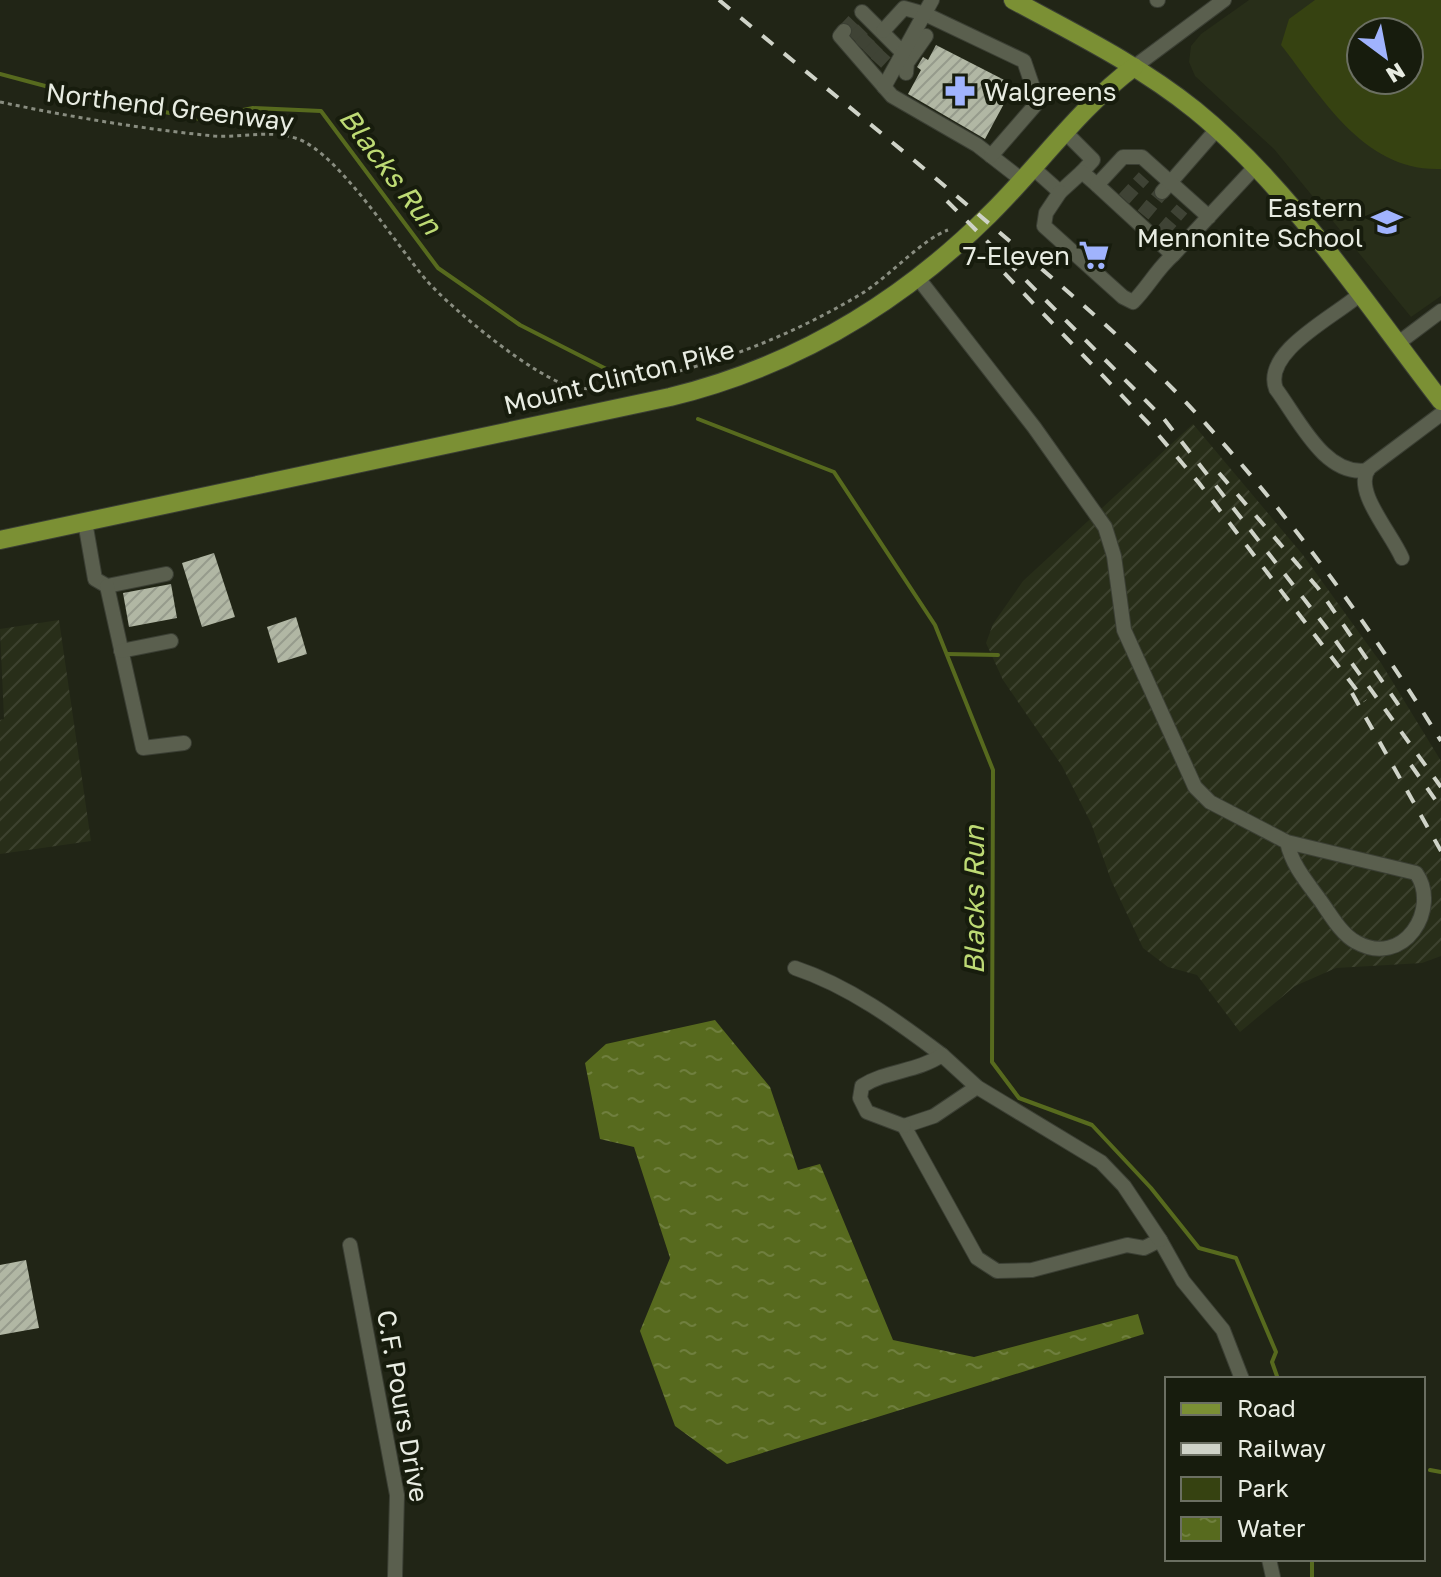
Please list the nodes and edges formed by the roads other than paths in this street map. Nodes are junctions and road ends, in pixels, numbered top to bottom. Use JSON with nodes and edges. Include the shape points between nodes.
{"nodes":[{"id":1,"x":932,"y":0,"type":"edge"},
{"id":2,"x":1224,"y":0,"type":"edge"},
{"id":3,"x":1026,"y":3,"type":"edge"},
{"id":4,"x":924,"y":16,"type":"junction"},
{"id":5,"x":926,"y":36,"type":"junction"},
{"id":6,"x":888,"y":41,"type":"junction"},
{"id":7,"x":859,"y":51,"type":"dead end"},
{"id":8,"x":1134,"y":67,"type":"junction"},
{"id":9,"x":888,"y":92,"type":"junction"},
{"id":10,"x":1217,"y":129,"type":"junction"},
{"id":11,"x":1066,"y":133,"type":"junction"},
{"id":12,"x":991,"y":156,"type":"junction"},
{"id":13,"x":1256,"y":166,"type":"junction"},
{"id":14,"x":1082,"y":172,"type":"junction"},
{"id":15,"x":1027,"y":174,"type":"junction"},
{"id":16,"x":1097,"y":185,"type":"junction"},
{"id":17,"x":1166,"y":187,"type":"junction"},
{"id":18,"x":1060,"y":192,"type":"junction"},
{"id":19,"x":1209,"y":217,"type":"junction"},
{"id":20,"x":1173,"y":255,"type":"junction"},
{"id":21,"x":918,"y":278,"type":"junction"},
{"id":22,"x":1359,"y":295,"type":"junction"},
{"id":23,"x":1441,"y":311,"type":"edge"},
{"id":24,"x":1397,"y":344,"type":"junction"},
{"id":25,"x":1441,"y":401,"type":"edge"},
{"id":26,"x":1441,"y":414,"type":"edge"},
{"id":27,"x":1368,"y":470,"type":"junction"},
{"id":28,"x":85,"y":522,"type":"junction"},
{"id":29,"x":0,"y":540,"type":"edge"},
{"id":30,"x":1402,"y":558,"type":"dead end"},
{"id":31,"x":166,"y":574,"type":"dead end"},
{"id":32,"x":107,"y":586,"type":"junction"},
{"id":33,"x":171,"y":641,"type":"dead end"},
{"id":34,"x":121,"y":651,"type":"junction"},
{"id":35,"x":184,"y":743,"type":"dead end"},
{"id":36,"x":1287,"y":842,"type":"junction"},
{"id":37,"x":795,"y":968,"type":"dead end"},
{"id":38,"x":942,"y":1055,"type":"junction"},
{"id":39,"x":977,"y":1087,"type":"junction"},
{"id":40,"x":904,"y":1126,"type":"junction"},
{"id":41,"x":1160,"y":1240,"type":"junction"},
{"id":42,"x":350,"y":1245,"type":"dead end"},
{"id":43,"x":1241,"y":1377,"type":"edge"},
{"id":44,"x":395,"y":1577,"type":"edge"}],
"edges":[{"from":1,"to":4,"type":"street"},
{"from":2,"to":8,"type":"street","name":"Mount Clinton Pike"},
{"from":3,"to":8,"type":"main road"},
{"from":4,"to":5,"type":"street"},
{"from":4,"to":6,"type":"street"},
{"from":4,"to":6,"type":"street","via":[[904,8]]},
{"from":4,"to":12,"type":"street","via":[[1024,61],[1038,102]]},
{"from":5,"to":6,"type":"street"},
{"from":5,"to":6,"type":"street","via":[[907,63]]},
{"from":6,"to":9,"type":"street"},
{"from":7,"to":9,"type":"street"},
{"from":8,"to":10,"type":"main road"},
{"from":8,"to":11,"type":"main road","name":"Mount Clinton Pike"},
{"from":9,"to":12,"type":"street"},
{"from":10,"to":13,"type":"main road"},
{"from":10,"to":17,"type":"street"},
{"from":11,"to":14,"type":"street","via":[[1093,160]]},
{"from":11,"to":15,"type":"main road","name":"Mount Clinton Pike"},
{"from":12,"to":15,"type":"street"},
{"from":13,"to":19,"type":"street"},
{"from":13,"to":22,"type":"main road"},
{"from":14,"to":16,"type":"street"},
{"from":14,"to":18,"type":"street"},
{"from":15,"to":18,"type":"street"},
{"from":15,"to":21,"type":"main road","name":"Mount Clinton Pike"},
{"from":16,"to":17,"type":"street","via":[[1123,157],[1142,157],[1148,172]]},
{"from":16,"to":20,"type":"street","via":[[1140,218]]},
{"from":17,"to":19,"type":"street"},
{"from":18,"to":20,"type":"street","via":[[1044,226],[1123,297],[1133,302]]},
{"from":19,"to":20,"type":"street"},
{"from":21,"to":28,"type":"main road","name":"Mount Clinton Pike","via":[[810,347],[706,387]]},
{"from":21,"to":36,"type":"street","via":[[1105,527],[1124,630],[1195,787],[1210,802]]},
{"from":22,"to":24,"type":"main road"},
{"from":22,"to":27,"type":"street","via":[[1286,350],[1273,377],[1276,389],[1331,461],[1346,470]]},
{"from":23,"to":24,"type":"street"},
{"from":24,"to":25,"type":"main road"},
{"from":26,"to":27,"type":"street"},
{"from":27,"to":30,"type":"street","via":[[1364,494]]},
{"from":28,"to":29,"type":"main road","name":"Mount Clinton Pike"},
{"from":28,"to":32,"type":"street","via":[[95,579]]},
{"from":31,"to":32,"type":"street"},
{"from":32,"to":34,"type":"street"},
{"from":33,"to":34,"type":"street"},
{"from":34,"to":35,"type":"street","via":[[143,748]]},
{"from":36,"to":36,"type":"street","via":[[1416,873],[1431,900],[1423,929],[1414,940],[1392,948],[1375,949],[1352,940],[1291,860]]},
{"from":37,"to":38,"type":"street","via":[[827,979]]},
{"from":38,"to":39,"type":"street"},
{"from":38,"to":40,"type":"street","via":[[862,1086],[860,1098],[867,1112]]},
{"from":39,"to":40,"type":"street","via":[[934,1116]]},
{"from":39,"to":41,"type":"street","via":[[1101,1162]]},
{"from":40,"to":41,"type":"street","via":[[977,1258],[988,1267],[1032,1270],[1127,1245],[1144,1248]]},
{"from":41,"to":43,"type":"street","via":[[1183,1281],[1223,1330]]},
{"from":42,"to":44,"type":"street","name":"C.F. Pours Drive","via":[[397,1495]]}]}
